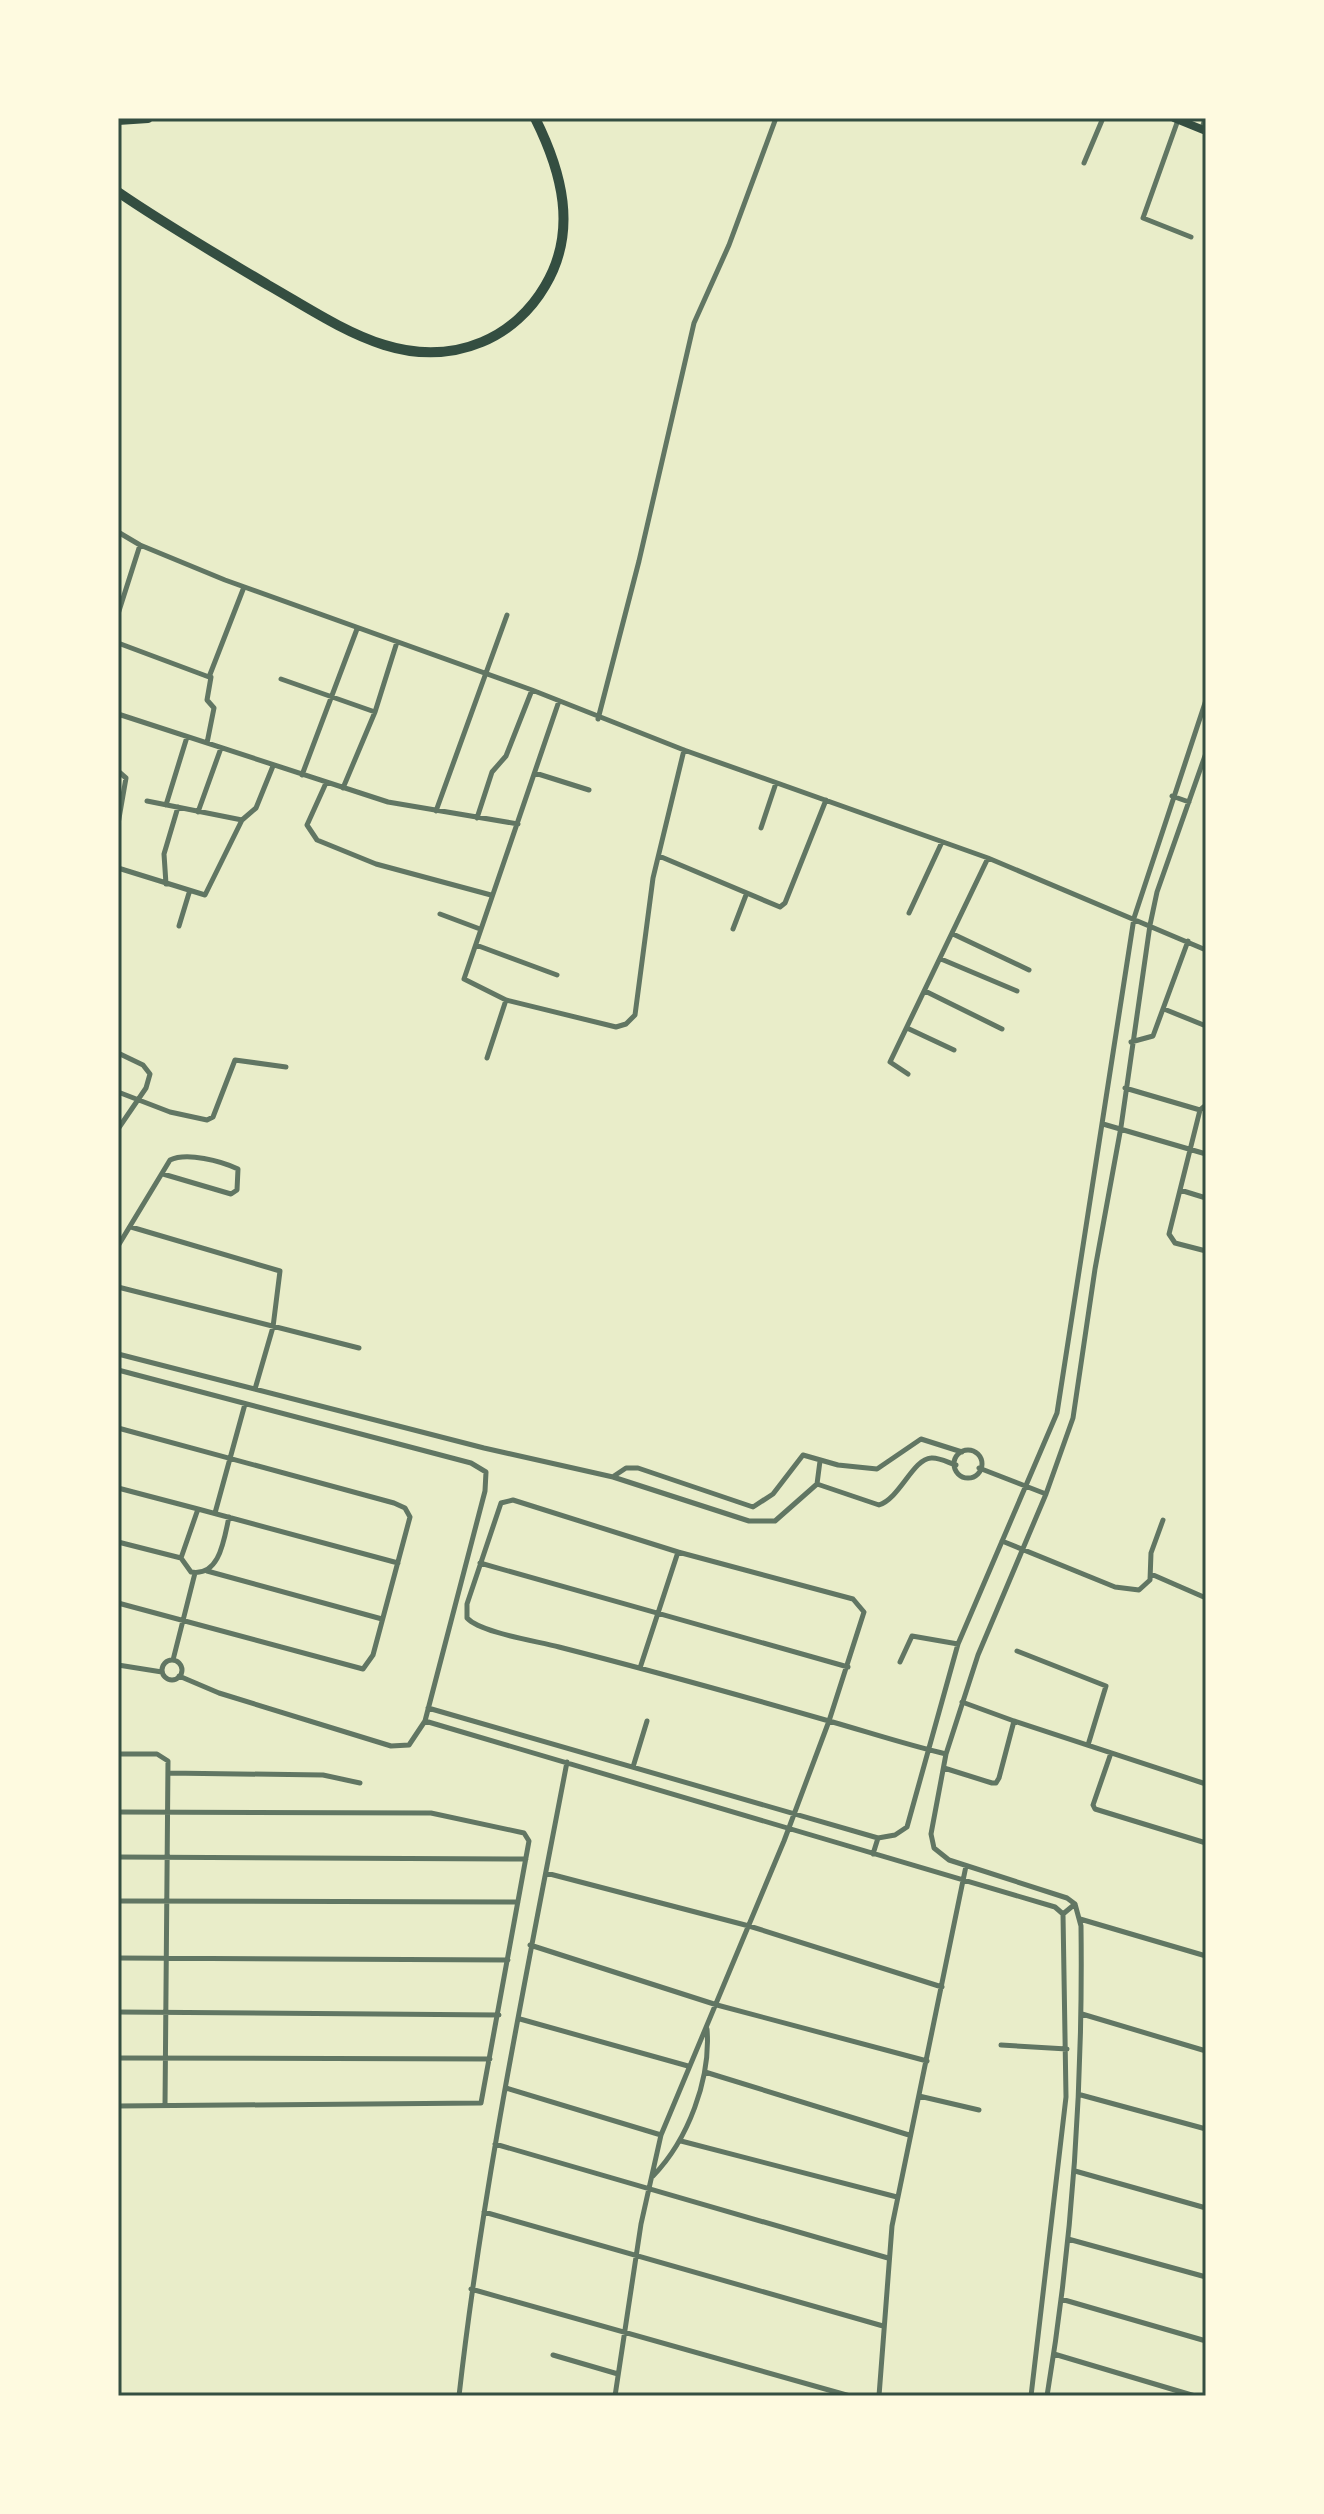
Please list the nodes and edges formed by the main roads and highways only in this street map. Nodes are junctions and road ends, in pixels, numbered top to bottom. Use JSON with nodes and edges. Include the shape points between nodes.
{"nodes":[{"id":1,"x":148,"y":118,"type":"edge"},
{"id":2,"x":535,"y":118,"type":"edge"},
{"id":3,"x":1176,"y":119,"type":"edge"},
{"id":4,"x":118,"y":120,"type":"edge"},
{"id":5,"x":1204,"y":130,"type":"edge"},
{"id":6,"x":118,"y":192,"type":"edge"}],
"edges":[{"from":1,"to":4,"type":"highway"},
{"from":2,"to":6,"type":"highway","via":[[560,178],[561,252],[542,292],[512,324],[487,340],[452,351],[399,351],[349,332]]},
{"from":3,"to":5,"type":"main road"}]}
